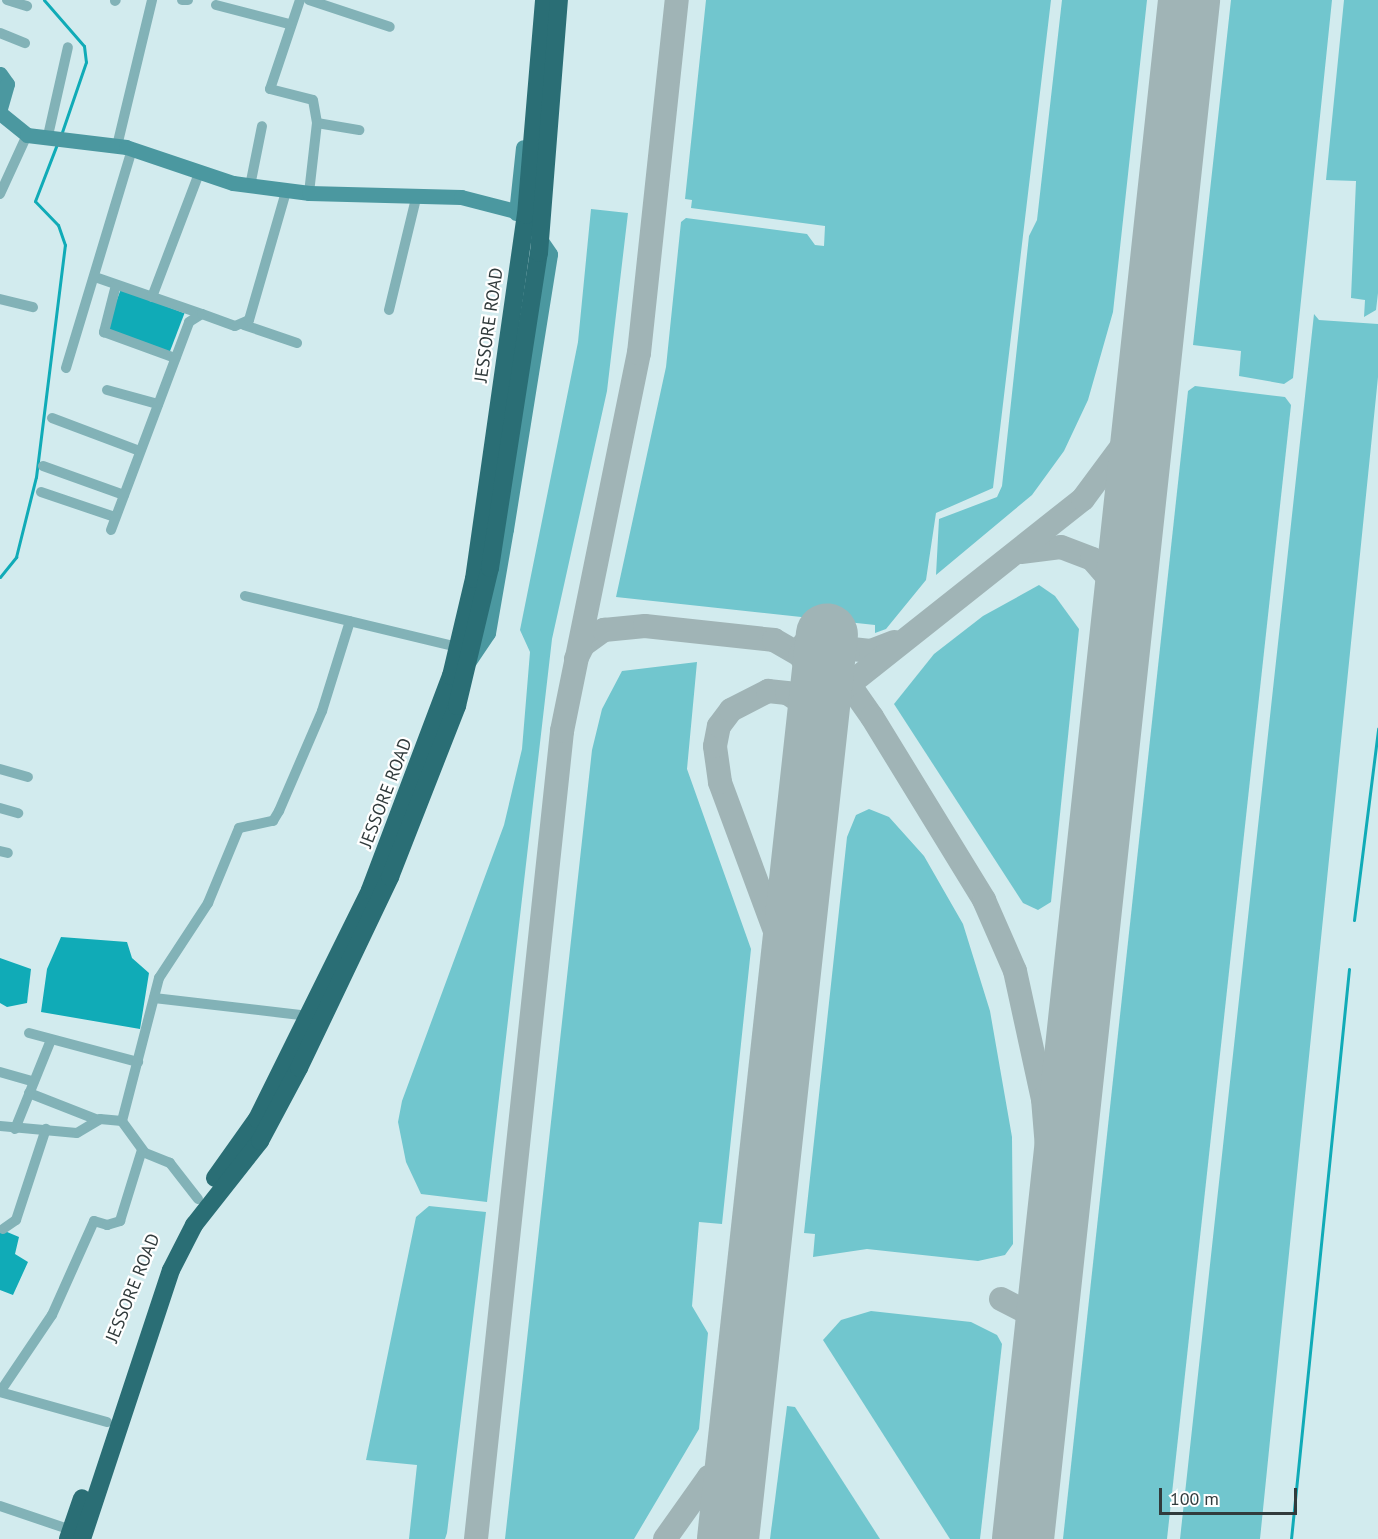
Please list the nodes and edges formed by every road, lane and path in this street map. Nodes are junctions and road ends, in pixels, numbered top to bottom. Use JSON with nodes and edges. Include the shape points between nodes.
{"nodes":[{"id":1,"x":7,"y":0,"type":"edge"},
{"id":2,"x":152,"y":0,"type":"edge"},
{"id":3,"x":182,"y":0,"type":"edge"},
{"id":4,"x":188,"y":0,"type":"edge"},
{"id":5,"x":300,"y":0,"type":"edge"},
{"id":6,"x":309,"y":0,"type":"edge"},
{"id":7,"x":535,"y":0,"type":"edge"},
{"id":8,"x":544,"y":0,"type":"edge"},
{"id":9,"x":559,"y":0,"type":"edge"},
{"id":10,"x":216,"y":5,"type":"dead end"},
{"id":11,"x":27,"y":6,"type":"dead end"},
{"id":12,"x":289,"y":24,"type":"junction"},
{"id":13,"x":390,"y":27,"type":"dead end"},
{"id":14,"x":0,"y":33,"type":"edge"},
{"id":15,"x":25,"y":43,"type":"dead end"},
{"id":16,"x":68,"y":47,"type":"dead end"},
{"id":17,"x":0,"y":74,"type":"edge"},
{"id":18,"x":0,"y":111,"type":"edge"},
{"id":19,"x":317,"y":123,"type":"junction"},
{"id":20,"x":262,"y":126,"type":"dead end"},
{"id":21,"x":359,"y":130,"type":"dead end"},
{"id":22,"x":27,"y":135,"type":"junction"},
{"id":23,"x":54,"y":141,"type":"junction"},
{"id":24,"x":124,"y":148,"type":"junction"},
{"id":25,"x":199,"y":173,"type":"junction"},
{"id":26,"x":250,"y":186,"type":"junction"},
{"id":27,"x":286,"y":192,"type":"junction"},
{"id":28,"x":309,"y":193,"type":"junction"},
{"id":29,"x":0,"y":194,"type":"edge"},
{"id":30,"x":416,"y":198,"type":"junction"},
{"id":31,"x":528,"y":215,"type":"junction"},
{"id":32,"x":95,"y":277,"type":"junction"},
{"id":33,"x":117,"y":285,"type":"junction"},
{"id":34,"x":152,"y":297,"type":"junction"},
{"id":35,"x":0,"y":299,"type":"edge"},
{"id":36,"x":33,"y":307,"type":"dead end"},
{"id":37,"x":389,"y":310,"type":"dead end"},
{"id":38,"x":202,"y":314,"type":"junction"},
{"id":39,"x":244,"y":326,"type":"junction"},
{"id":40,"x":297,"y":343,"type":"dead end"},
{"id":41,"x":175,"y":358,"type":"junction"},
{"id":42,"x":66,"y":368,"type":"dead end"},
{"id":43,"x":107,"y":390,"type":"dead end"},
{"id":44,"x":158,"y":404,"type":"junction"},
{"id":45,"x":52,"y":418,"type":"dead end"},
{"id":46,"x":140,"y":451,"type":"junction"},
{"id":47,"x":43,"y":466,"type":"dead end"},
{"id":48,"x":41,"y":492,"type":"dead end"},
{"id":49,"x":124,"y":495,"type":"junction"},
{"id":50,"x":116,"y":517,"type":"junction"},
{"id":51,"x":111,"y":530,"type":"dead end"},
{"id":52,"x":245,"y":596,"type":"dead end"},
{"id":53,"x":350,"y":621,"type":"junction"},
{"id":54,"x":464,"y":654,"type":"junction"},
{"id":55,"x":0,"y":769,"type":"edge"},
{"id":56,"x":28,"y":777,"type":"dead end"},
{"id":57,"x":0,"y":808,"type":"edge"},
{"id":58,"x":18,"y":813,"type":"dead end"},
{"id":59,"x":154,"y":998,"type":"junction"},
{"id":60,"x":309,"y":1016,"type":"junction"},
{"id":61,"x":29,"y":1033,"type":"dead end"},
{"id":62,"x":51,"y":1040,"type":"junction"},
{"id":63,"x":138,"y":1062,"type":"junction"},
{"id":64,"x":0,"y":1072,"type":"edge"},
{"id":65,"x":33,"y":1082,"type":"junction"},
{"id":66,"x":29,"y":1093,"type":"junction"},
{"id":67,"x":98,"y":1120,"type":"junction"},
{"id":68,"x":122,"y":1121,"type":"junction"},
{"id":69,"x":0,"y":1126,"type":"edge"},
{"id":70,"x":15,"y":1129,"type":"junction"},
{"id":71,"x":46,"y":1129,"type":"junction"},
{"id":72,"x":142,"y":1150,"type":"junction"},
{"id":73,"x":198,"y":1200,"type":"junction"},
{"id":74,"x":3,"y":1229,"type":"dead end"},
{"id":75,"x":0,"y":1392,"type":"edge"},
{"id":76,"x":107,"y":1422,"type":"junction"},
{"id":77,"x":0,"y":1506,"type":"edge"},
{"id":78,"x":74,"y":1536,"type":"edge"}],
"edges":[{"from":1,"to":11,"type":"street"},
{"from":2,"to":24,"type":"street"},
{"from":3,"to":4,"type":"street"},
{"from":5,"to":12,"type":"street"},
{"from":6,"to":13,"type":"street"},
{"from":7,"to":31,"type":"street"},
{"from":8,"to":31,"type":"highway","name":"JESSORE ROAD"},
{"from":9,"to":31,"type":"highway"},
{"from":10,"to":12,"type":"street"},
{"from":12,"to":19,"type":"street","via":[[270,89],[313,100]]},
{"from":14,"to":15,"type":"street"},
{"from":16,"to":23,"type":"street"},
{"from":17,"to":18,"type":"street","via":[[7,84]]},
{"from":18,"to":22,"type":"street"},
{"from":19,"to":21,"type":"street"},
{"from":19,"to":28,"type":"street"},
{"from":20,"to":26,"type":"street"},
{"from":22,"to":23,"type":"street"},
{"from":22,"to":29,"type":"street"},
{"from":23,"to":24,"type":"street"},
{"from":24,"to":25,"type":"street"},
{"from":24,"to":32,"type":"street"},
{"from":25,"to":26,"type":"street"},
{"from":25,"to":34,"type":"street"},
{"from":26,"to":27,"type":"street"},
{"from":27,"to":28,"type":"street"},
{"from":27,"to":39,"type":"street"},
{"from":28,"to":30,"type":"street"},
{"from":30,"to":31,"type":"street","via":[[461,197]]},
{"from":30,"to":37,"type":"street"},
{"from":31,"to":54,"type":"highway","name":"JESSORE ROAD"},
{"from":31,"to":54,"type":"highway","via":[[540,239],[490,568]]},
{"from":32,"to":33,"type":"street"},
{"from":32,"to":42,"type":"street"},
{"from":33,"to":34,"type":"street"},
{"from":33,"to":41,"type":"street","via":[[104,332]]},
{"from":34,"to":38,"type":"street"},
{"from":35,"to":36,"type":"street"},
{"from":38,"to":39,"type":"street"},
{"from":38,"to":41,"type":"street","via":[[189,321]]},
{"from":39,"to":40,"type":"street"},
{"from":41,"to":44,"type":"street"},
{"from":43,"to":44,"type":"street"},
{"from":44,"to":46,"type":"street"},
{"from":45,"to":46,"type":"street"},
{"from":46,"to":49,"type":"street"},
{"from":47,"to":49,"type":"street"},
{"from":48,"to":50,"type":"street"},
{"from":49,"to":50,"type":"street"},
{"from":50,"to":51,"type":"street"},
{"from":52,"to":53,"type":"street"},
{"from":53,"to":54,"type":"street"},
{"from":53,"to":59,"type":"street","via":[[322,711],[279,812],[273,821],[239,828],[208,903],[166,962]]},
{"from":54,"to":60,"type":"highway","name":"JESSORE ROAD","via":[[370,890]]},
{"from":54,"to":78,"type":"highway","via":[[447,737],[390,877],[260,1141],[194,1226],[171,1270]]},
{"from":55,"to":56,"type":"street"},
{"from":57,"to":58,"type":"street"},
{"from":59,"to":60,"type":"street"},
{"from":59,"to":63,"type":"street"},
{"from":60,"to":73,"type":"highway","name":"JESSORE ROAD","via":[[257,1119]]},
{"from":61,"to":62,"type":"street"},
{"from":62,"to":63,"type":"street"},
{"from":62,"to":65,"type":"street"},
{"from":63,"to":68,"type":"street"},
{"from":64,"to":65,"type":"street"},
{"from":65,"to":66,"type":"street"},
{"from":66,"to":67,"type":"street"},
{"from":66,"to":70,"type":"street"},
{"from":67,"to":68,"type":"street"},
{"from":67,"to":71,"type":"street","via":[[76,1133]]},
{"from":68,"to":72,"type":"street"},
{"from":69,"to":70,"type":"street"},
{"from":70,"to":71,"type":"street"},
{"from":71,"to":74,"type":"street","via":[[16,1220]]},
{"from":72,"to":73,"type":"street","via":[[177,1170]]},
{"from":72,"to":75,"type":"street","via":[[120,1221],[107,1226],[94,1221],[52,1315]]},
{"from":73,"to":76,"type":"highway","name":"JESSORE ROAD","via":[[159,1269]]},
{"from":75,"to":76,"type":"street"},
{"from":76,"to":78,"type":"highway","name":"JESSORE ROAD"},
{"from":77,"to":78,"type":"street"}]}
